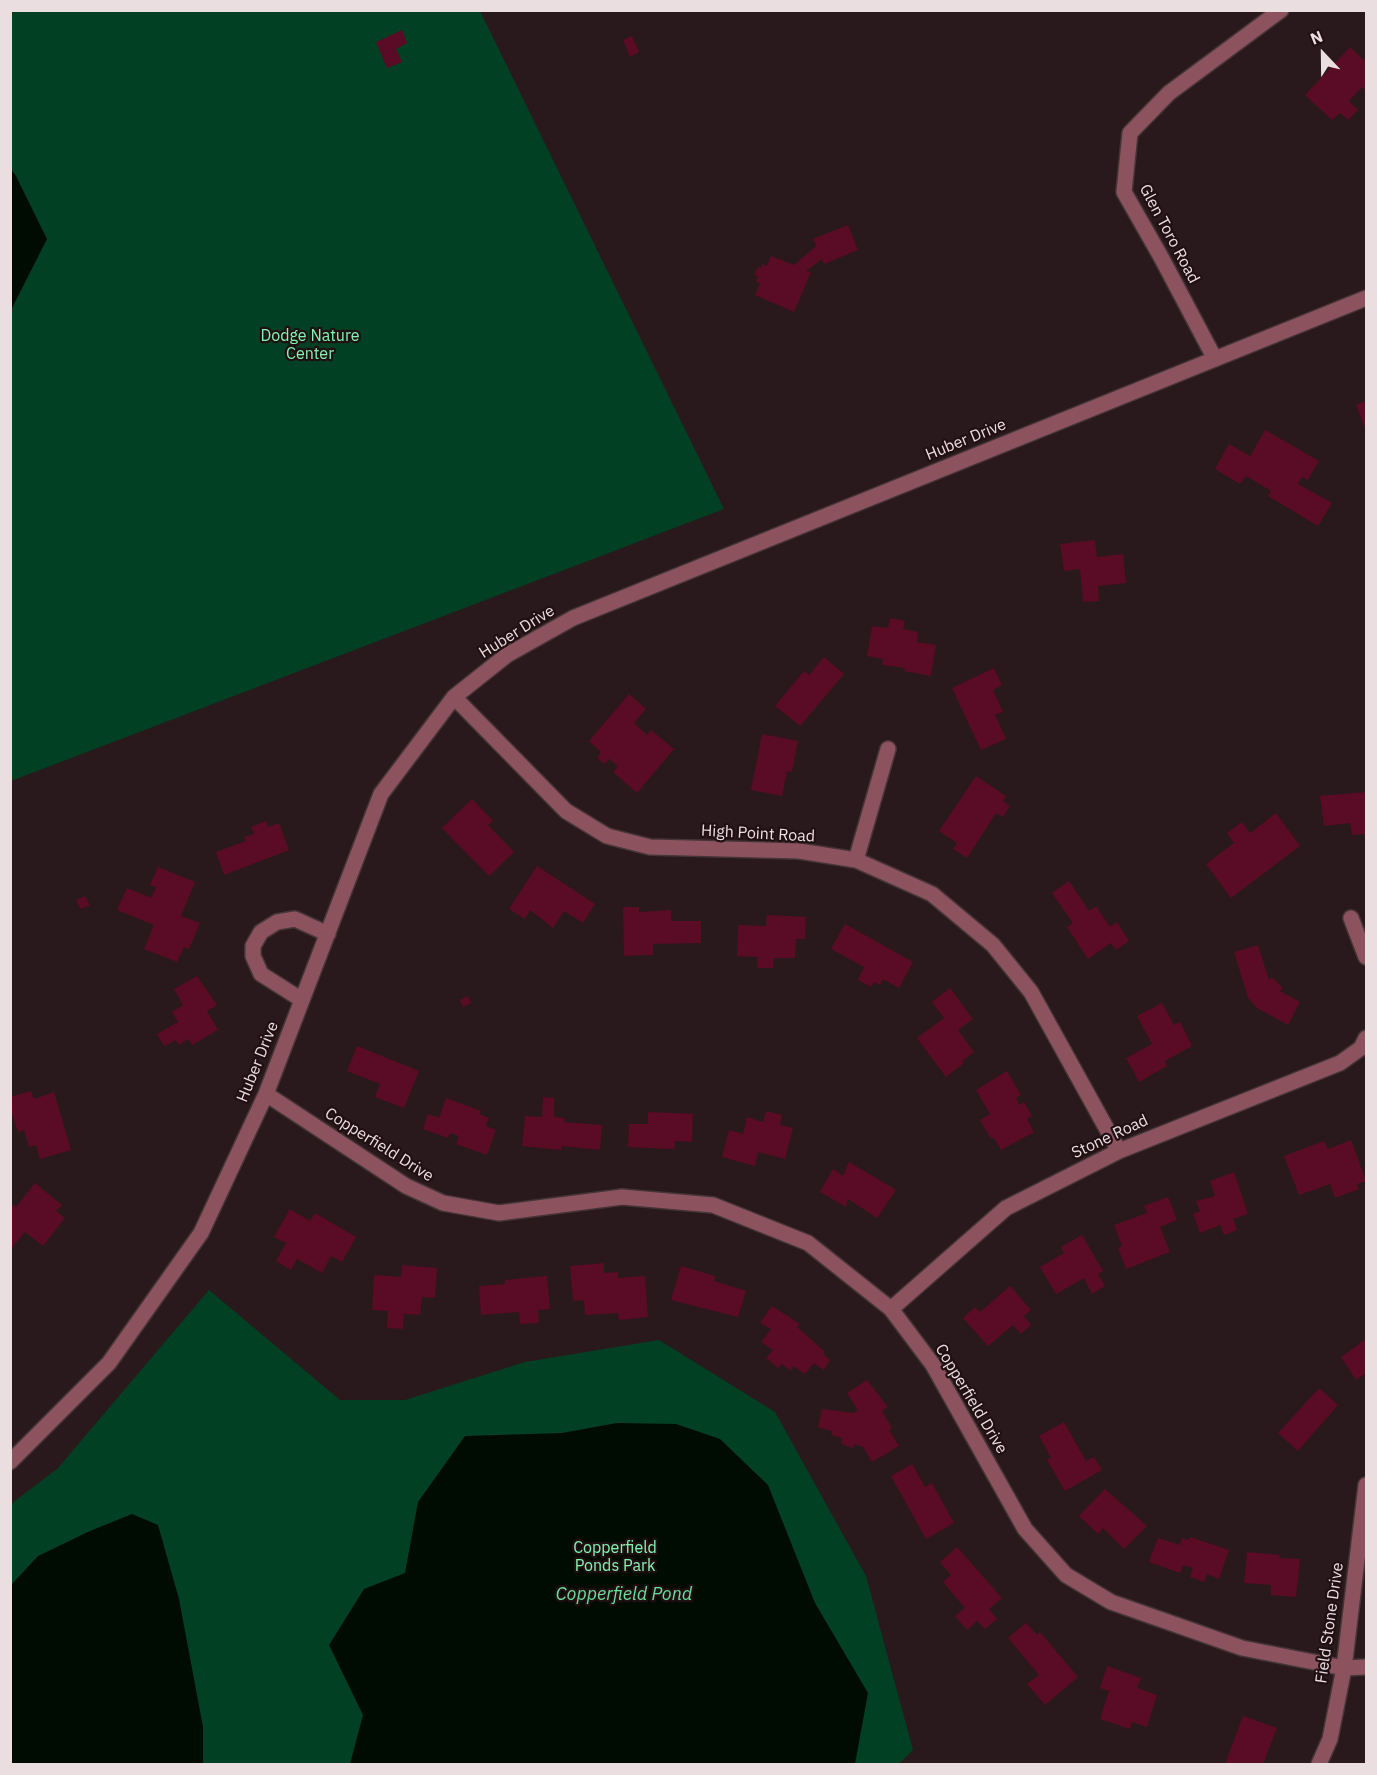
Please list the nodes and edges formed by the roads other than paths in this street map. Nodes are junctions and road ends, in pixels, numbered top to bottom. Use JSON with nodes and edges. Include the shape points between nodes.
{"nodes":[{"id":1,"x":1281,"y":10,"type":"edge"},
{"id":2,"x":1366,"y":298,"type":"edge"},
{"id":3,"x":1215,"y":359,"type":"junction"},
{"id":4,"x":454,"y":697,"type":"junction"},
{"id":5,"x":888,"y":749,"type":"dead end"},
{"id":6,"x":856,"y":860,"type":"junction"},
{"id":7,"x":1351,"y":918,"type":"dead end"},
{"id":8,"x":327,"y":934,"type":"junction"},
{"id":9,"x":1366,"y":957,"type":"edge"},
{"id":10,"x":302,"y":1000,"type":"junction"},
{"id":11,"x":1366,"y":1038,"type":"edge"},
{"id":12,"x":266,"y":1094,"type":"junction"},
{"id":13,"x":1119,"y":1150,"type":"junction"},
{"id":14,"x":891,"y":1309,"type":"junction"},
{"id":15,"x":10,"y":1462,"type":"edge"},
{"id":16,"x":1366,"y":1485,"type":"edge"},
{"id":17,"x":1366,"y":1667,"type":"edge"},
{"id":18,"x":1344,"y":1668,"type":"junction"},
{"id":19,"x":1319,"y":1764,"type":"edge"}],
"edges":[{"from":1,"to":3,"type":"street","name":"Glen Toro Road","via":[[1169,93],[1130,133],[1124,192]]},
{"from":2,"to":3,"type":"street","name":"Huber Drive"},
{"from":3,"to":4,"type":"street","name":"Huber Drive","via":[[573,618],[507,655]]},
{"from":4,"to":6,"type":"street","name":"High Point Road","via":[[566,811],[607,836],[650,847],[799,851]]},
{"from":4,"to":8,"type":"street","name":"Huber Drive","via":[[381,794]]},
{"from":5,"to":6,"type":"street"},
{"from":6,"to":13,"type":"street","name":"High Point Road","via":[[932,894],[993,945],[1031,992]]},
{"from":7,"to":9,"type":"street"},
{"from":8,"to":10,"type":"street","name":"Huber Drive"},
{"from":8,"to":10,"type":"street","via":[[295,919],[277,922],[261,932],[253,946],[261,974]]},
{"from":10,"to":12,"type":"street","name":"Huber Drive"},
{"from":11,"to":13,"type":"street","name":"Stone Road","via":[[1361,1048],[1340,1063]]},
{"from":12,"to":14,"type":"street","name":"Copperfield Drive","via":[[406,1186],[443,1203],[499,1213],[622,1197],[713,1205],[808,1243]]},
{"from":12,"to":15,"type":"street","name":"Huber Drive","via":[[201,1233],[109,1363]]},
{"from":13,"to":14,"type":"street","name":"Stone Road","via":[[1006,1208]]},
{"from":14,"to":18,"type":"street","name":"Copperfield Drive","via":[[933,1365],[1025,1528],[1066,1575],[1111,1602],[1242,1648]]},
{"from":16,"to":18,"type":"street","name":"Field Stone Drive"},
{"from":17,"to":18,"type":"street","name":"Copperfield Drive"},
{"from":18,"to":19,"type":"street","name":"Field Stone Drive","via":[[1330,1739]]}]}
